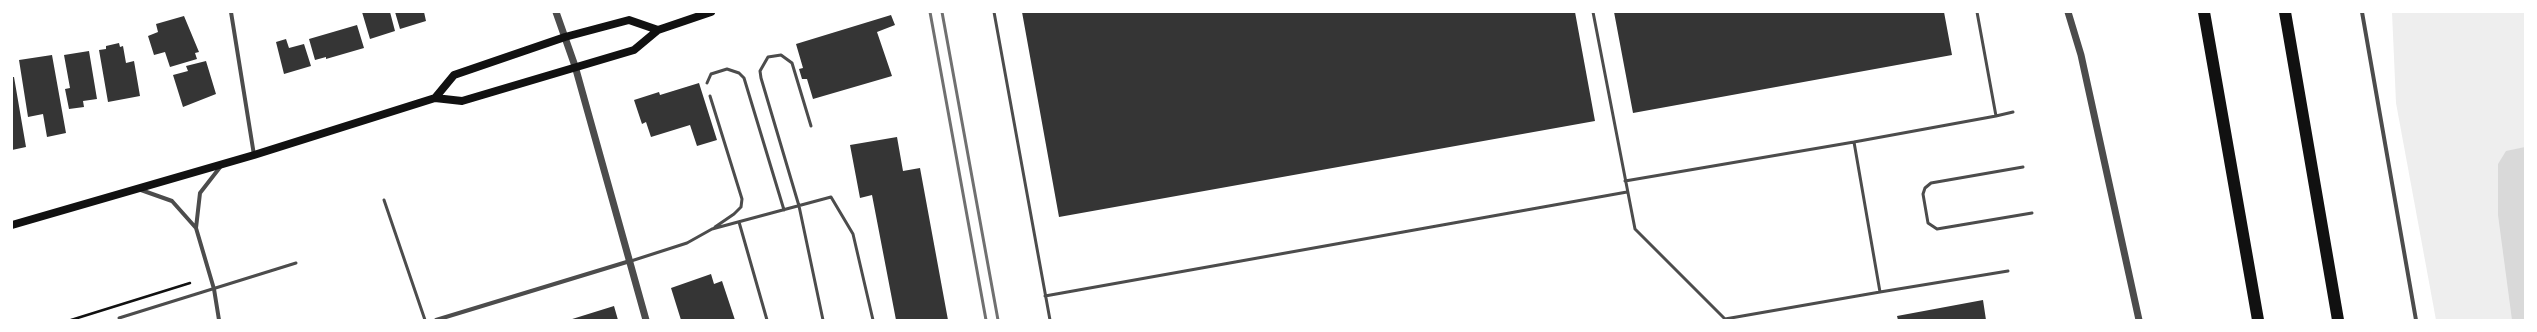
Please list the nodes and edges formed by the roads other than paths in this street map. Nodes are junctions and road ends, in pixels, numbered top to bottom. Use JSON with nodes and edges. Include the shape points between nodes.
{"nodes":[{"id":1,"x":231,"y":12,"type":"edge"},
{"id":2,"x":556,"y":12,"type":"edge"},
{"id":3,"x":711,"y":12,"type":"edge"},
{"id":4,"x":994,"y":12,"type":"edge"},
{"id":5,"x":1592,"y":12,"type":"edge"},
{"id":6,"x":1977,"y":12,"type":"edge"},
{"id":7,"x":2068,"y":12,"type":"edge"},
{"id":8,"x":2204,"y":12,"type":"edge"},
{"id":9,"x":2285,"y":12,"type":"edge"},
{"id":10,"x":2362,"y":12,"type":"edge"},
{"id":11,"x":658,"y":30,"type":"junction"},
{"id":12,"x":565,"y":37,"type":"junction"},
{"id":13,"x":575,"y":66,"type":"junction"},
{"id":14,"x":707,"y":83,"type":"dead end"},
{"id":15,"x":710,"y":96,"type":"dead end"},
{"id":16,"x":436,"y":98,"type":"junction"},
{"id":17,"x":2013,"y":112,"type":"dead end"},
{"id":18,"x":1996,"y":116,"type":"junction"},
{"id":19,"x":811,"y":126,"type":"dead end"},
{"id":20,"x":1854,"y":142,"type":"junction"},
{"id":21,"x":254,"y":155,"type":"junction"},
{"id":22,"x":222,"y":164,"type":"junction"},
{"id":23,"x":2024,"y":167,"type":"dead end"},
{"id":24,"x":1625,"y":180,"type":"junction"},
{"id":25,"x":138,"y":188,"type":"junction"},
{"id":26,"x":1628,"y":192,"type":"junction"},
{"id":27,"x":384,"y":200,"type":"dead end"},
{"id":28,"x":799,"y":206,"type":"junction"},
{"id":29,"x":784,"y":210,"type":"junction"},
{"id":30,"x":2032,"y":213,"type":"dead end"},
{"id":31,"x":739,"y":222,"type":"junction"},
{"id":32,"x":12,"y":224,"type":"edge"},
{"id":33,"x":196,"y":228,"type":"junction"},
{"id":34,"x":712,"y":229,"type":"junction"},
{"id":35,"x":631,"y":261,"type":"junction"},
{"id":36,"x":296,"y":264,"type":"dead end"},
{"id":37,"x":2008,"y":271,"type":"dead end"},
{"id":38,"x":214,"y":289,"type":"junction"},
{"id":39,"x":1880,"y":292,"type":"junction"},
{"id":40,"x":1045,"y":296,"type":"junction"},
{"id":41,"x":119,"y":318,"type":"dead end"},
{"id":42,"x":219,"y":320,"type":"edge"},
{"id":43,"x":425,"y":320,"type":"edge"},
{"id":44,"x":436,"y":320,"type":"edge"},
{"id":45,"x":646,"y":320,"type":"edge"},
{"id":46,"x":767,"y":320,"type":"edge"},
{"id":47,"x":823,"y":320,"type":"edge"},
{"id":48,"x":873,"y":320,"type":"edge"},
{"id":49,"x":1050,"y":320,"type":"edge"},
{"id":50,"x":2139,"y":320,"type":"edge"},
{"id":51,"x":2258,"y":320,"type":"edge"},
{"id":52,"x":2338,"y":320,"type":"edge"},
{"id":53,"x":2416,"y":320,"type":"edge"}],
"edges":[{"from":1,"to":21,"type":"street"},
{"from":2,"to":12,"type":"street"},
{"from":3,"to":11,"type":"main road"},
{"from":4,"to":40,"type":"lane"},
{"from":5,"to":24,"type":"lane"},
{"from":6,"to":18,"type":"lane"},
{"from":7,"to":50,"type":"street","via":[[2081,55]]},
{"from":8,"to":51,"type":"highway"},
{"from":9,"to":52,"type":"highway"},
{"from":10,"to":53,"type":"street"},
{"from":11,"to":12,"type":"main road","via":[[629,20]]},
{"from":11,"to":13,"type":"main road","via":[[634,50]]},
{"from":12,"to":13,"type":"street"},
{"from":12,"to":16,"type":"main road","via":[[454,75]]},
{"from":13,"to":16,"type":"main road","via":[[462,101]]},
{"from":13,"to":35,"type":"street"},
{"from":14,"to":29,"type":"lane","via":[[711,74],[727,69],[739,73],[744,78]]},
{"from":15,"to":34,"type":"lane","via":[[742,199],[734,214]]},
{"from":16,"to":21,"type":"main road"},
{"from":17,"to":18,"type":"lane"},
{"from":18,"to":20,"type":"lane"},
{"from":19,"to":28,"type":"lane","via":[[792,63],[781,55],[768,57],[760,71],[761,78]]},
{"from":20,"to":24,"type":"lane"},
{"from":20,"to":39,"type":"lane"},
{"from":21,"to":22,"type":"main road"},
{"from":22,"to":25,"type":"main road"},
{"from":22,"to":33,"type":"street","via":[[200,193]]},
{"from":23,"to":30,"type":"lane","via":[[1932,183],[1925,188],[1923,194],[1928,223],[1936,229]]},
{"from":24,"to":26,"type":"lane"},
{"from":25,"to":32,"type":"main road"},
{"from":25,"to":33,"type":"street","via":[[172,201]]},
{"from":26,"to":39,"type":"lane","via":[[1635,229],[1725,319]]},
{"from":26,"to":40,"type":"lane"},
{"from":27,"to":43,"type":"lane"},
{"from":28,"to":29,"type":"lane"},
{"from":28,"to":47,"type":"lane"},
{"from":28,"to":48,"type":"lane","via":[[831,197],[846,219],[853,234]]},
{"from":29,"to":31,"type":"lane"},
{"from":31,"to":34,"type":"lane"},
{"from":31,"to":46,"type":"lane"},
{"from":33,"to":38,"type":"street"},
{"from":34,"to":35,"type":"lane","via":[[686,243]]},
{"from":35,"to":44,"type":"street"},
{"from":35,"to":45,"type":"street"},
{"from":36,"to":38,"type":"lane"},
{"from":37,"to":39,"type":"lane"},
{"from":38,"to":41,"type":"lane"},
{"from":38,"to":42,"type":"street"},
{"from":40,"to":49,"type":"lane"}]}
